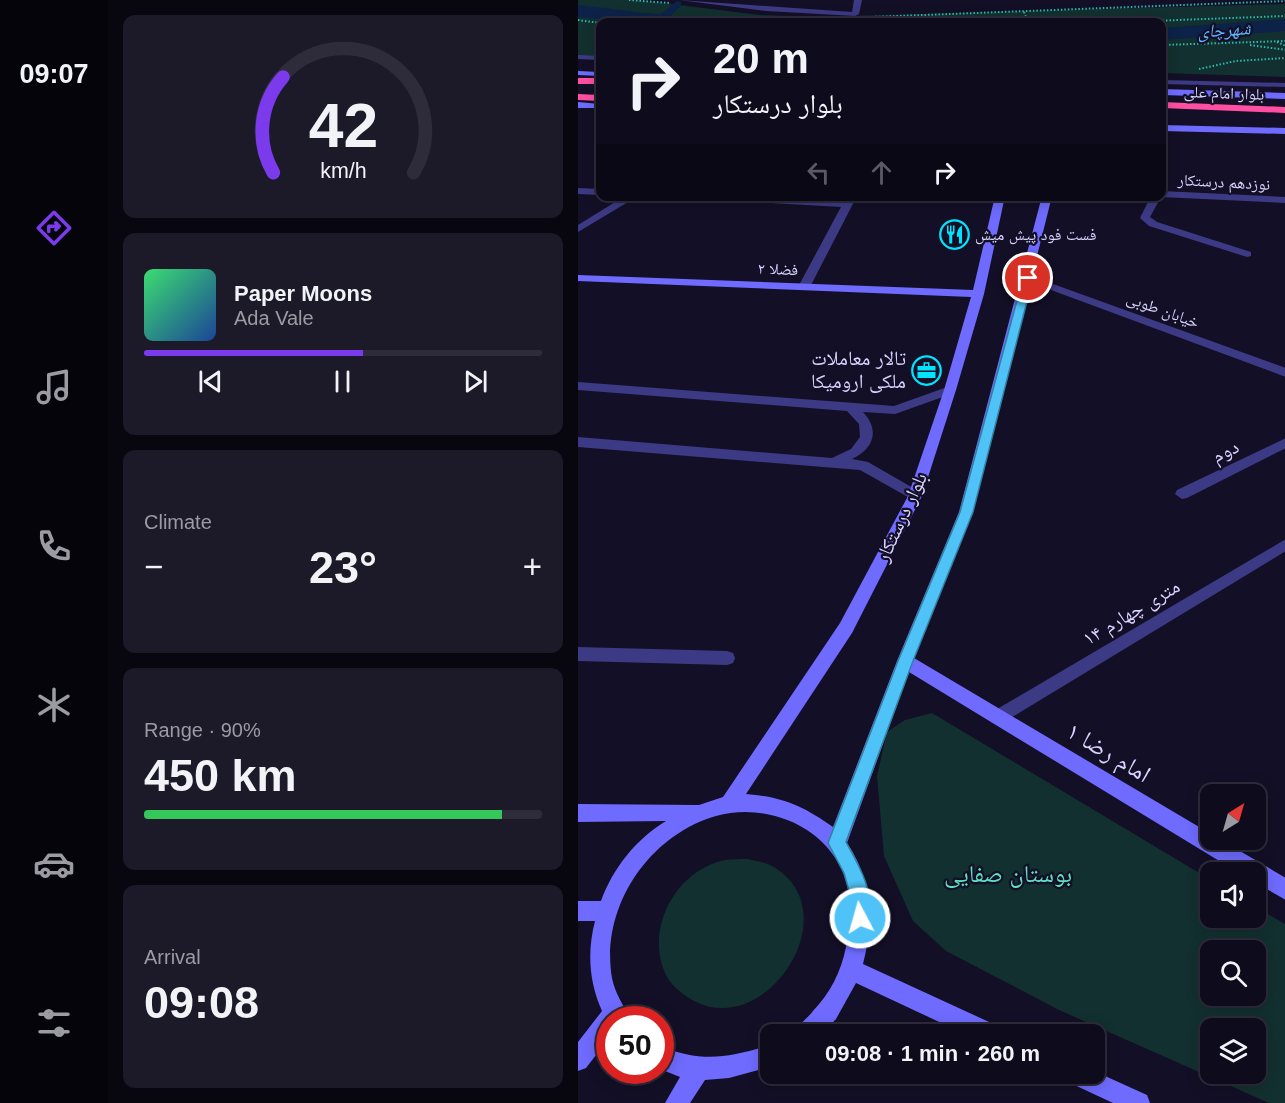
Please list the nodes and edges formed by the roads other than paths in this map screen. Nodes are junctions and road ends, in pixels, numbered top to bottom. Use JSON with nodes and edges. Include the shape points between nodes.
{"nodes":[{"id":1,"x":683,"y":0,"type":"edge"},
{"id":2,"x":858,"y":0,"type":"edge"},
{"id":3,"x":578,"y":57,"type":"edge"},
{"id":4,"x":596,"y":58,"type":"edge"},
{"id":5,"x":578,"y":73,"type":"edge"},
{"id":6,"x":596,"y":74,"type":"edge"},
{"id":7,"x":596,"y":82,"type":"edge"},
{"id":8,"x":1166,"y":82,"type":"edge"},
{"id":9,"x":578,"y":84,"type":"edge"},
{"id":10,"x":596,"y":86,"type":"edge"},
{"id":11,"x":1286,"y":86,"type":"edge"},
{"id":12,"x":1166,"y":92,"type":"edge"},
{"id":13,"x":1286,"y":96,"type":"edge"},
{"id":14,"x":578,"y":97,"type":"edge"},
{"id":15,"x":596,"y":98,"type":"edge"},
{"id":16,"x":1166,"y":103,"type":"edge"},
{"id":17,"x":578,"y":105,"type":"edge"},
{"id":18,"x":596,"y":106,"type":"edge"},
{"id":19,"x":1286,"y":110,"type":"edge"},
{"id":20,"x":1166,"y":118,"type":"edge"},
{"id":21,"x":1286,"y":122,"type":"edge"},
{"id":22,"x":1166,"y":128,"type":"edge"},
{"id":23,"x":1286,"y":131,"type":"edge"},
{"id":24,"x":578,"y":190,"type":"edge"},
{"id":25,"x":596,"y":192,"type":"edge"},
{"id":26,"x":1166,"y":194,"type":"edge"},
{"id":27,"x":1286,"y":200,"type":"edge"},
{"id":28,"x":625,"y":201,"type":"edge"},
{"id":29,"x":849,"y":201,"type":"edge"},
{"id":30,"x":999,"y":201,"type":"edge"},
{"id":31,"x":1047,"y":201,"type":"edge"},
{"id":32,"x":1154,"y":201,"type":"edge"},
{"id":33,"x":578,"y":229,"type":"edge"},
{"id":34,"x":1247,"y":254,"type":"dead end"},
{"id":35,"x":578,"y":278,"type":"edge"},
{"id":36,"x":1028,"y":278,"type":"junction"},
{"id":37,"x":804,"y":287,"type":"junction"},
{"id":38,"x":978,"y":294,"type":"junction"},
{"id":39,"x":1286,"y":373,"type":"edge"},
{"id":40,"x":578,"y":386,"type":"edge"},
{"id":41,"x":950,"y":390,"type":"junction"},
{"id":42,"x":851,"y":407,"type":"junction"},
{"id":43,"x":578,"y":442,"type":"edge"},
{"id":44,"x":1286,"y":442,"type":"edge"},
{"id":45,"x":833,"y":463,"type":"junction"},
{"id":46,"x":1182,"y":494,"type":"dead end"},
{"id":47,"x":915,"y":496,"type":"junction"},
{"id":48,"x":1286,"y":543,"type":"edge"},
{"id":49,"x":578,"y":654,"type":"edge"},
{"id":50,"x":727,"y":658,"type":"dead end"},
{"id":51,"x":905,"y":661,"type":"junction"},
{"id":52,"x":998,"y":717,"type":"junction"},
{"id":53,"x":729,"y":804,"type":"junction"},
{"id":54,"x":698,"y":812,"type":"junction"},
{"id":55,"x":578,"y":813,"type":"edge"},
{"id":56,"x":837,"y":843,"type":"junction"},
{"id":57,"x":1286,"y":891,"type":"edge"},
{"id":58,"x":578,"y":911,"type":"edge"},
{"id":59,"x":606,"y":911,"type":"junction"},
{"id":60,"x":851,"y":970,"type":"junction"},
{"id":61,"x":612,"y":1006,"type":"edge"},
{"id":62,"x":814,"y":1024,"type":"edge"},
{"id":63,"x":968,"y":1024,"type":"edge"},
{"id":64,"x":596,"y":1040,"type":"edge"},
{"id":65,"x":760,"y":1059,"type":"edge"},
{"id":66,"x":578,"y":1060,"type":"edge"},
{"id":67,"x":674,"y":1061,"type":"edge"},
{"id":68,"x":699,"y":1069,"type":"junction"},
{"id":69,"x":1098,"y":1084,"type":"edge"},
{"id":70,"x":676,"y":1103,"type":"edge"},
{"id":71,"x":1139,"y":1103,"type":"edge"}],
"edges":[{"from":1,"to":2,"type":"street","via":[[855,14]]},
{"from":3,"to":4,"type":"lane"},
{"from":5,"to":6,"type":"main road"},
{"from":7,"to":9,"type":"highway"},
{"from":8,"to":11,"type":"lane"},
{"from":9,"to":10,"type":"highway"},
{"from":12,"to":13,"type":"main road"},
{"from":14,"to":15,"type":"highway"},
{"from":16,"to":19,"type":"highway","name":"بلوار امام علی"},
{"from":17,"to":18,"type":"main road"},
{"from":20,"to":21,"type":"highway","name":"بلوار امام علی"},
{"from":22,"to":23,"type":"main road"},
{"from":24,"to":25,"type":"street"},
{"from":26,"to":27,"type":"street","name":"نوزدهم درستکار"},
{"from":28,"to":33,"type":"street"},
{"from":29,"to":37,"type":"street"},
{"from":30,"to":38,"type":"main road","name":"بلوار درستکار"},
{"from":31,"to":36,"type":"main road"},
{"from":32,"to":34,"type":"street","via":[[1145,218],[1153,224]]},
{"from":35,"to":37,"type":"main road","name":"فضلا ۲"},
{"from":36,"to":39,"type":"street","name":"خیابان طوبی"},
{"from":36,"to":51,"type":"main road","via":[[966,512]]},
{"from":37,"to":38,"type":"main road","name":"فضلا ۲"},
{"from":38,"to":41,"type":"main road","name":"بلوار درستکار"},
{"from":40,"to":42,"type":"street"},
{"from":41,"to":42,"type":"street","via":[[895,410]]},
{"from":41,"to":47,"type":"main road","name":"بلوار درستکار"},
{"from":42,"to":45,"type":"street","via":[[866,423],[867,437],[856,452]]},
{"from":43,"to":45,"type":"street"},
{"from":44,"to":46,"type":"street","name":"دوم"},
{"from":45,"to":47,"type":"street","via":[[863,465]]},
{"from":47,"to":53,"type":"main road","name":"بلوار درستکار","via":[[846,628]]},
{"from":48,"to":52,"type":"street","name":"۱۴ متری چهارم"},
{"from":49,"to":50,"type":"street"},
{"from":51,"to":52,"type":"main road","name":"امام رضا ۱"},
{"from":51,"to":56,"type":"main road"},
{"from":52,"to":57,"type":"main road","name":"امام رضا ۱"},
{"from":53,"to":54,"type":"main road"},
{"from":53,"to":56,"type":"main road","via":[[760,803],[789,809],[815,823]]},
{"from":54,"to":55,"type":"main road"},
{"from":54,"to":59,"type":"main road","via":[[669,828],[643,850],[621,879]]},
{"from":56,"to":60,"type":"main road","via":[[852,870],[861,901],[860,935]]},
{"from":58,"to":59,"type":"main road"},
{"from":59,"to":61,"type":"main road","via":[[600,946],[602,980]]},
{"from":60,"to":62,"type":"main road","via":[[833,1004]]},
{"from":60,"to":63,"type":"main road"},
{"from":64,"to":66,"type":"main road"},
{"from":65,"to":68,"type":"main road","via":[[737,1067]]},
{"from":67,"to":68,"type":"main road"},
{"from":68,"to":70,"type":"main road"},
{"from":69,"to":71,"type":"main road"}]}
